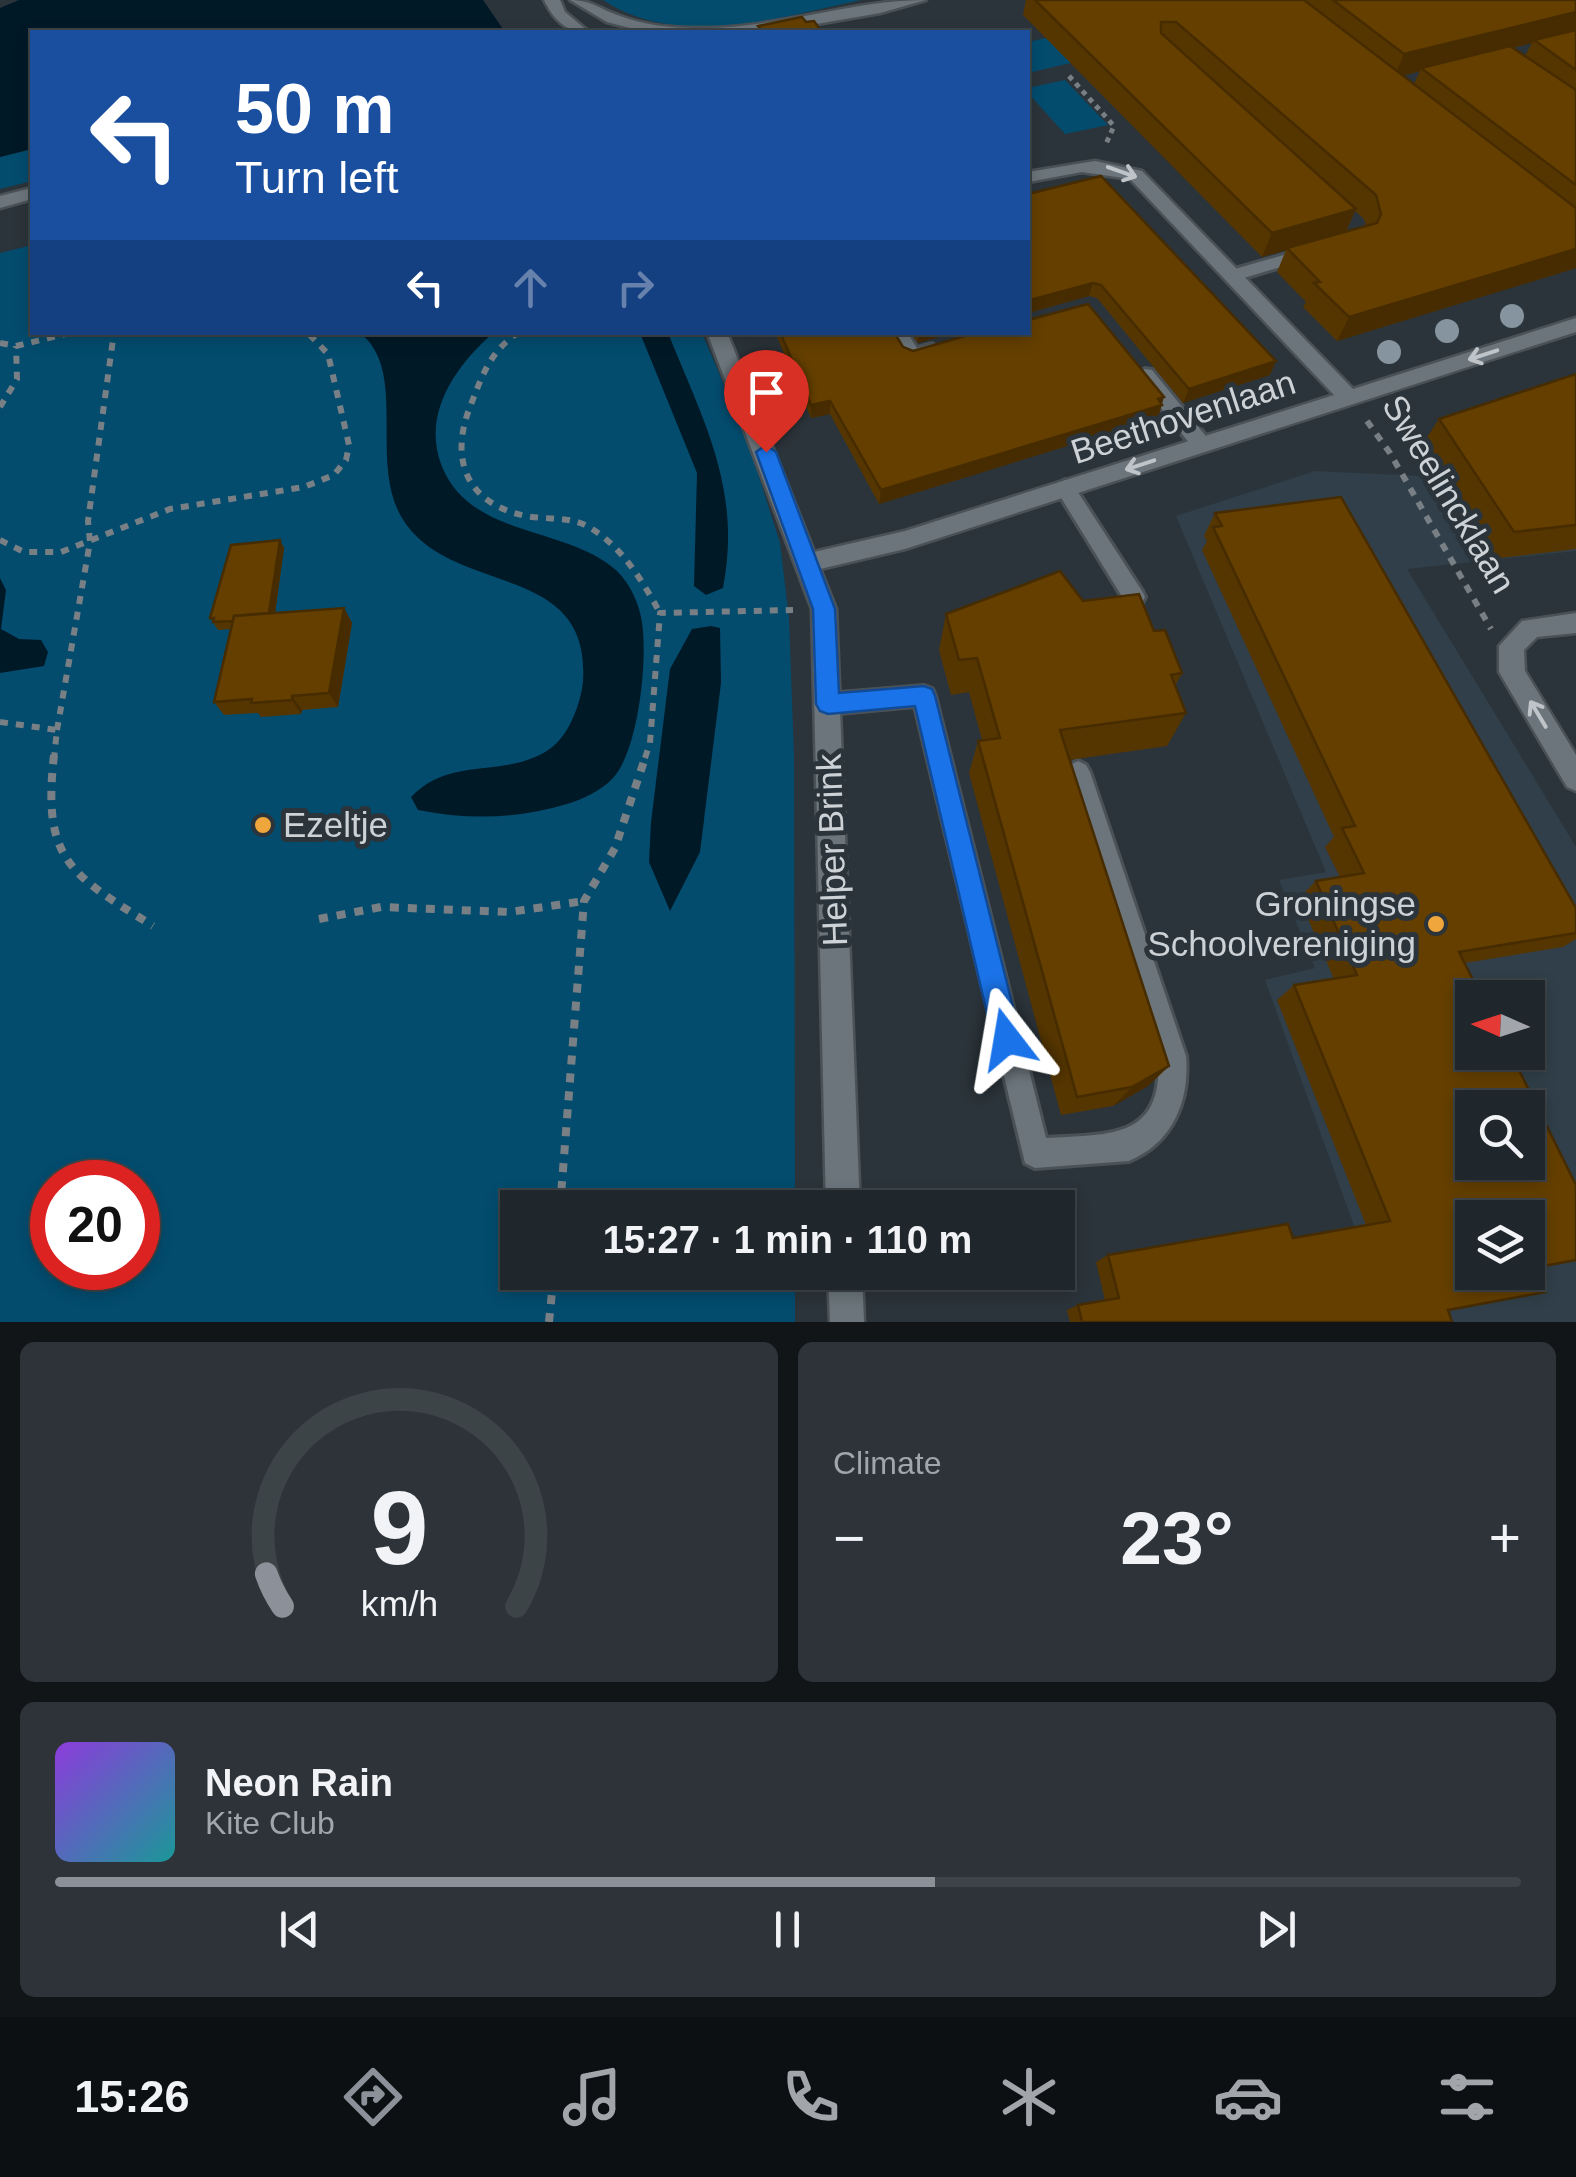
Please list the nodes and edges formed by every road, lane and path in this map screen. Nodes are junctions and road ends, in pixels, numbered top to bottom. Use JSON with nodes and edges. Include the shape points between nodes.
{"nodes":[{"id":1,"x":552,"y":0,"type":"edge"},
{"id":2,"x":578,"y":0,"type":"edge"},
{"id":3,"x":918,"y":0,"type":"edge"},
{"id":4,"x":870,"y":4,"type":"edge"},
{"id":5,"x":629,"y":28,"type":"edge"},
{"id":6,"x":578,"y":30,"type":"edge"},
{"id":7,"x":660,"y":30,"type":"edge"},
{"id":8,"x":771,"y":30,"type":"edge"},
{"id":9,"x":1069,"y":76,"type":"dead end"},
{"id":10,"x":1098,"y":165,"type":"junction"},
{"id":11,"x":1030,"y":177,"type":"edge"},
{"id":12,"x":30,"y":194,"type":"edge"},
{"id":13,"x":0,"y":202,"type":"edge"},
{"id":14,"x":1320,"y":250,"type":"edge"},
{"id":15,"x":1234,"y":275,"type":"junction"},
{"id":16,"x":1576,"y":325,"type":"edge"},
{"id":17,"x":62,"y":335,"type":"edge"},
{"id":18,"x":114,"y":335,"type":"edge"},
{"id":19,"x":310,"y":335,"type":"edge"},
{"id":20,"x":514,"y":335,"type":"edge"},
{"id":21,"x":718,"y":335,"type":"edge"},
{"id":22,"x":898,"y":335,"type":"edge"},
{"id":23,"x":0,"y":343,"type":"edge"},
{"id":24,"x":16,"y":346,"type":"junction"},
{"id":25,"x":944,"y":346,"type":"edge"},
{"id":26,"x":1135,"y":363,"type":"edge"},
{"id":27,"x":1350,"y":398,"type":"junction"},
{"id":28,"x":0,"y":407,"type":"edge"},
{"id":29,"x":1202,"y":445,"type":"junction"},
{"id":30,"x":1066,"y":488,"type":"junction"},
{"id":31,"x":0,"y":540,"type":"edge"},
{"id":32,"x":90,"y":542,"type":"junction"},
{"id":33,"x":807,"y":563,"type":"junction"},
{"id":34,"x":1134,"y":597,"type":"edge"},
{"id":35,"x":824,"y":609,"type":"junction"},
{"id":36,"x":660,"y":612,"type":"junction"},
{"id":37,"x":1576,"y":624,"type":"edge"},
{"id":38,"x":1511,"y":646,"type":"junction"},
{"id":39,"x":828,"y":704,"type":"junction"},
{"id":40,"x":0,"y":722,"type":"edge"},
{"id":41,"x":57,"y":730,"type":"junction"},
{"id":42,"x":1078,"y":772,"type":"edge"},
{"id":43,"x":1576,"y":779,"type":"edge"},
{"id":44,"x":584,"y":901,"type":"junction"},
{"id":45,"x":320,"y":919,"type":"dead end"},
{"id":46,"x":153,"y":926,"type":"dead end"},
{"id":47,"x":562,"y":1190,"type":"edge"},
{"id":48,"x":842,"y":1190,"type":"edge"},
{"id":49,"x":552,"y":1290,"type":"edge"},
{"id":50,"x":846,"y":1290,"type":"edge"},
{"id":51,"x":549,"y":1322,"type":"edge"},
{"id":52,"x":847,"y":1322,"type":"edge"}],
"edges":[{"from":1,"to":6,"type":"street"},
{"from":2,"to":5,"type":"street"},
{"from":3,"to":4,"type":"street"},
{"from":4,"to":8,"type":"street"},
{"from":5,"to":7,"type":"street"},
{"from":9,"to":10,"type":"path","via":[[1114,126]]},
{"from":10,"to":11,"type":"street"},
{"from":10,"to":15,"type":"street","one_way":true,"via":[[1136,175]]},
{"from":12,"to":13,"type":"street"},
{"from":14,"to":15,"type":"lane"},
{"from":15,"to":27,"type":"street"},
{"from":16,"to":27,"type":"street","name":"Beethovenlaan","one_way":true},
{"from":17,"to":24,"type":"path"},
{"from":18,"to":32,"type":"path"},
{"from":19,"to":32,"type":"path","via":[[328,354],[349,445],[334,476],[272,494],[170,509]]},
{"from":20,"to":36,"type":"path","via":[[485,364],[459,442],[472,484],[494,505],[583,524],[611,543],[639,572]]},
{"from":21,"to":33,"type":"street","name":"Helper Brink"},
{"from":22,"to":25,"type":"lane","via":[[912,355]]},
{"from":23,"to":24,"type":"path"},
{"from":24,"to":28,"type":"path","via":[[18,386]]},
{"from":26,"to":29,"type":"lane"},
{"from":27,"to":29,"type":"street","name":"Beethovenlaan"},
{"from":27,"to":38,"type":"path","name":"Sweelincklaan","via":[[1390,453],[1485,623]]},
{"from":29,"to":30,"type":"street","name":"Beethovenlaan","one_way":true},
{"from":30,"to":33,"type":"street","name":"Beethovenlaan","via":[[905,540]]},
{"from":30,"to":34,"type":"lane"},
{"from":31,"to":32,"type":"path","via":[[24,552],[61,552]]},
{"from":32,"to":41,"type":"path"},
{"from":33,"to":35,"type":"street","name":"Helper Brink"},
{"from":35,"to":36,"type":"path"},
{"from":35,"to":39,"type":"street","name":"Helper Brink"},
{"from":36,"to":44,"type":"path","via":[[650,743],[615,848]]},
{"from":37,"to":38,"type":"street","via":[[1531,628]]},
{"from":43,"to":38,"type":"street","name":"Sweelincklaan","one_way":true,"via":[[1512,672]]},
{"from":39,"to":42,"type":"lane","via":[[924,696],[1034,1153],[1129,1148],[1166,1111],[1176,1090],[1172,1056]]},
{"from":39,"to":48,"type":"street","name":"Helper Brink"},
{"from":40,"to":41,"type":"path"},
{"from":41,"to":46,"type":"path","via":[[50,817],[55,842],[86,884]]},
{"from":44,"to":45,"type":"path","via":[[542,912],[482,914],[384,906]]},
{"from":44,"to":47,"type":"path"},
{"from":49,"to":51,"type":"path"},
{"from":50,"to":52,"type":"street"}]}
